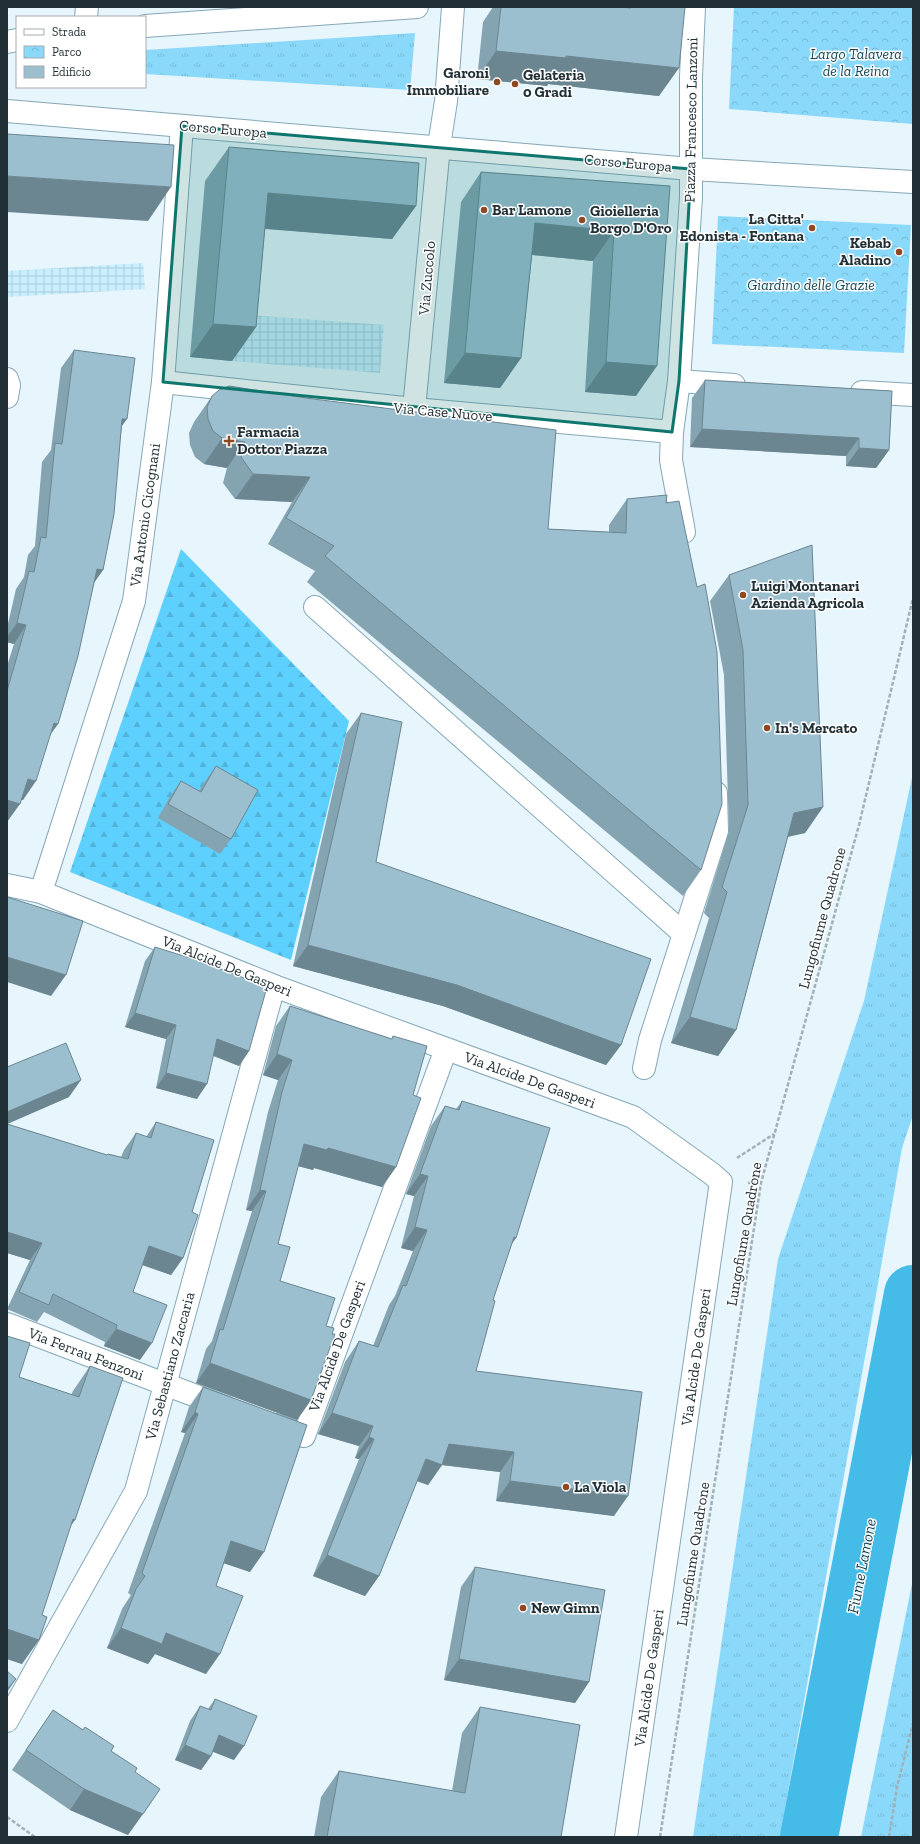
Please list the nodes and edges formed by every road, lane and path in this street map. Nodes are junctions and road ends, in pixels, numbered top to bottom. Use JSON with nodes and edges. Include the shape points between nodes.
{"nodes":[{"id":1,"x":417,"y":7,"type":"edge"},
{"id":2,"x":453,"y":7,"type":"edge"},
{"id":3,"x":694,"y":7,"type":"edge"},
{"id":4,"x":146,"y":26,"type":"edge"},
{"id":5,"x":7,"y":111,"type":"edge"},
{"id":6,"x":182,"y":126,"type":"junction"},
{"id":7,"x":439,"y":146,"type":"junction"},
{"id":8,"x":691,"y":169,"type":"junction"},
{"id":9,"x":913,"y":182,"type":"edge"},
{"id":10,"x":7,"y":379,"type":"edge"},
{"id":11,"x":679,"y":381,"type":"junction"},
{"id":12,"x":163,"y":382,"type":"junction"},
{"id":13,"x":757,"y":386,"type":"edge"},
{"id":14,"x":843,"y":391,"type":"edge"},
{"id":15,"x":913,"y":395,"type":"edge"},
{"id":16,"x":7,"y":397,"type":"edge"},
{"id":17,"x":414,"y":409,"type":"junction"},
{"id":18,"x":672,"y":432,"type":"junction"},
{"id":19,"x":688,"y":552,"type":"edge"},
{"id":20,"x":913,"y":598,"type":"edge"},
{"id":21,"x":315,"y":607,"type":"dead end"},
{"id":22,"x":715,"y":776,"type":"edge"},
{"id":23,"x":7,"y":885,"type":"edge"},
{"id":24,"x":41,"y":892,"type":"junction"},
{"id":25,"x":684,"y":934,"type":"junction"},
{"id":26,"x":274,"y":986,"type":"junction"},
{"id":27,"x":446,"y":1049,"type":"junction"},
{"id":28,"x":644,"y":1068,"type":"dead end"},
{"id":29,"x":775,"y":1133,"type":"junction"},
{"id":30,"x":717,"y":1178,"type":"junction"},
{"id":31,"x":7,"y":1324,"type":"edge"},
{"id":32,"x":165,"y":1385,"type":"junction"},
{"id":33,"x":7,"y":1721,"type":"edge"},
{"id":34,"x":913,"y":1723,"type":"edge"},
{"id":35,"x":7,"y":1817,"type":"edge"},
{"id":36,"x":35,"y":1837,"type":"edge"},
{"id":37,"x":626,"y":1837,"type":"edge"},
{"id":38,"x":660,"y":1837,"type":"edge"},
{"id":39,"x":889,"y":1837,"type":"edge"}],
"edges":[{"from":1,"to":4,"type":"street"},
{"from":2,"to":7,"type":"street","via":[[446,101]]},
{"from":3,"to":8,"type":"street","name":"Piazza Francesco Lanzoni"},
{"from":5,"to":6,"type":"street","name":"Corso Europa"},
{"from":6,"to":7,"type":"street","name":"Corso Europa"},
{"from":6,"to":12,"type":"street","name":"Via Antonio Cicognani"},
{"from":7,"to":8,"type":"street","name":"Corso Europa"},
{"from":7,"to":17,"type":"street","name":"Via Zuccolo"},
{"from":8,"to":9,"type":"street","name":"Corso Europa"},
{"from":8,"to":11,"type":"street","name":"Piazza Francesco Lanzoni"},
{"from":10,"to":16,"type":"street"},
{"from":11,"to":13,"type":"street"},
{"from":11,"to":18,"type":"street"},
{"from":12,"to":17,"type":"street","name":"Via Case Nuove"},
{"from":12,"to":24,"type":"street","name":"Via Antonio Cicognani","via":[[134,601]]},
{"from":14,"to":15,"type":"street"},
{"from":17,"to":18,"type":"street","name":"Via Case Nuove"},
{"from":18,"to":19,"type":"street","via":[[671,460]]},
{"from":20,"to":29,"type":"path","name":"Lungofiume Quadrone","via":[[859,825]]},
{"from":21,"to":25,"type":"street"},
{"from":22,"to":25,"type":"street","via":[[717,831]]},
{"from":23,"to":24,"type":"street","name":"Via Alcide De Gasperi"},
{"from":24,"to":26,"type":"street","name":"Via Alcide De Gasperi"},
{"from":25,"to":28,"type":"street","via":[[650,1040]]},
{"from":26,"to":27,"type":"street","name":"Via Alcide De Gasperi"},
{"from":26,"to":32,"type":"street","name":"Via Sebastiano Zaccaria"},
{"from":27,"to":30,"type":"street","name":"Via Alcide De Gasperi","via":[[632,1117]]},
{"from":27,"to":32,"type":"street","name":"Via Alcide De Gasperi","via":[[304,1436]]},
{"from":29,"to":30,"type":"path"},
{"from":29,"to":38,"type":"path","name":"Lungofiume Quadrone","via":[[761,1183]]},
{"from":30,"to":37,"type":"street","name":"Via Alcide De Gasperi"},
{"from":31,"to":32,"type":"street","name":"Via Ferrau Fenzoni"},
{"from":32,"to":33,"type":"street","name":"Via Sebastiano Zaccaria","via":[[136,1491]]},
{"from":34,"to":39,"type":"path","via":[[897,1787]]},
{"from":35,"to":36,"type":"path"}]}
